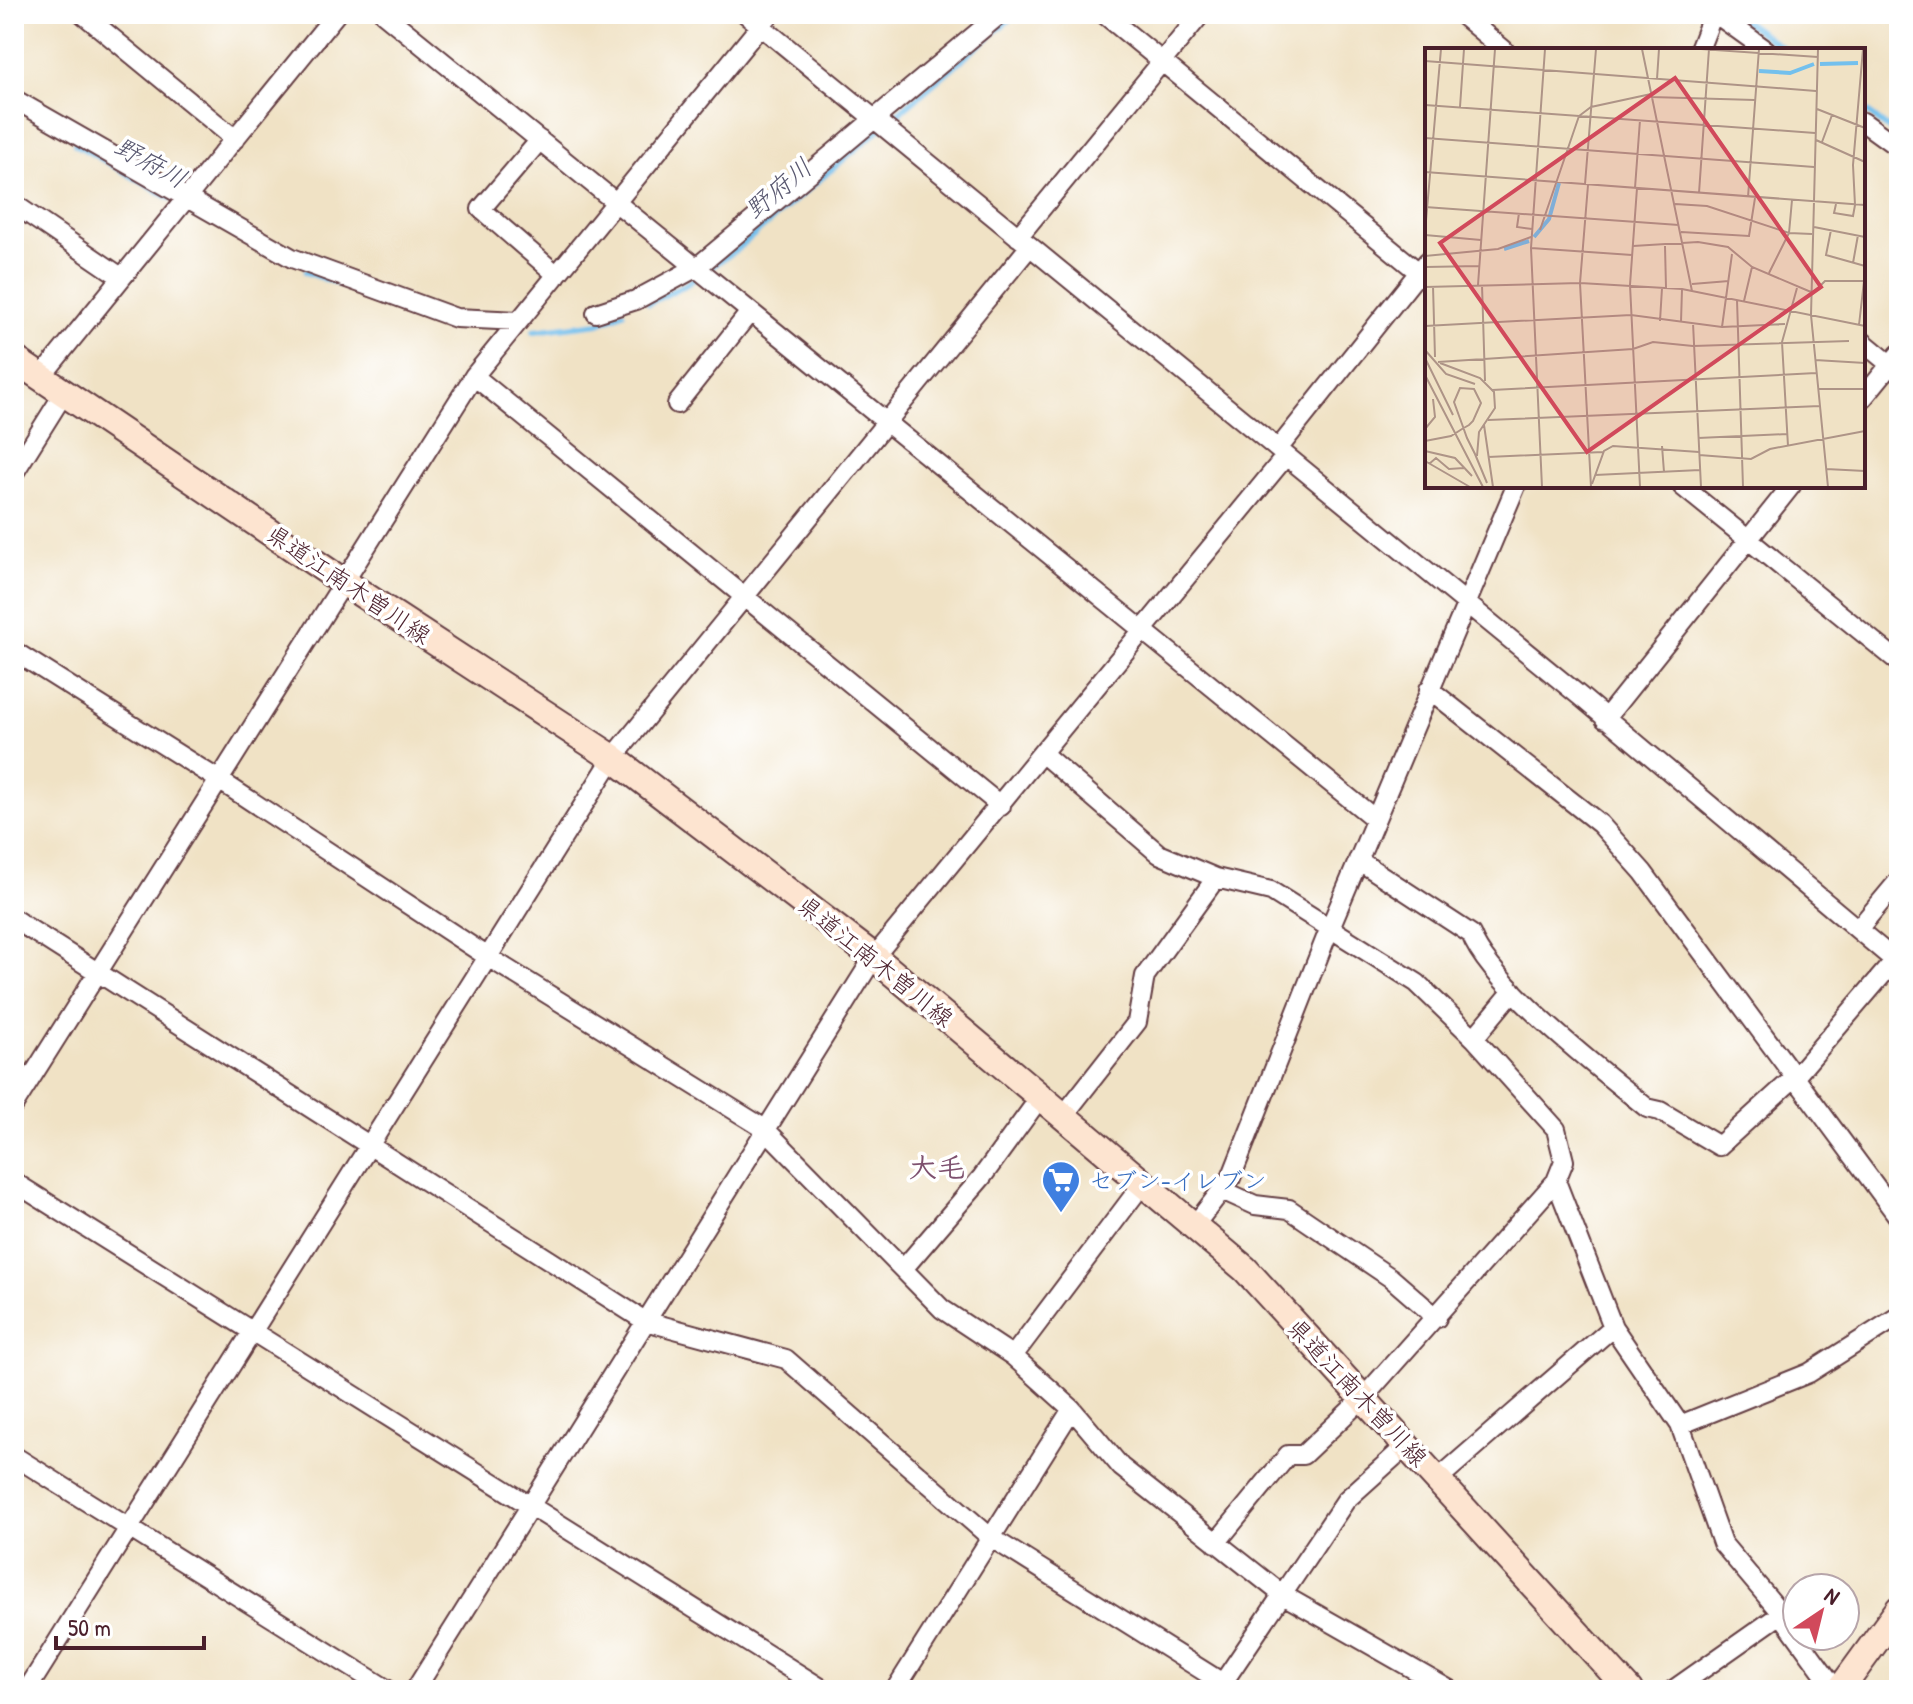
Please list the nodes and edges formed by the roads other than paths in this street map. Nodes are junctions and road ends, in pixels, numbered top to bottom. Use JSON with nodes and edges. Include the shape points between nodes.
{"nodes":[{"id":1,"x":83,"y":14,"type":"edge"},
{"id":2,"x":336,"y":14,"type":"edge"},
{"id":3,"x":384,"y":14,"type":"edge"},
{"id":4,"x":1000,"y":14,"type":"edge"},
{"id":5,"x":1104,"y":14,"type":"edge"},
{"id":6,"x":1201,"y":14,"type":"edge"},
{"id":7,"x":1461,"y":14,"type":"edge"},
{"id":8,"x":1714,"y":14,"type":"edge"},
{"id":9,"x":759,"y":18,"type":"edge"},
{"id":10,"x":1502,"y":48,"type":"edge"},
{"id":11,"x":1700,"y":48,"type":"edge"},
{"id":12,"x":1763,"y":48,"type":"edge"},
{"id":13,"x":1162,"y":62,"type":"junction"},
{"id":14,"x":14,"y":99,"type":"edge"},
{"id":15,"x":879,"y":123,"type":"junction"},
{"id":16,"x":1865,"y":123,"type":"edge"},
{"id":17,"x":235,"y":139,"type":"junction"},
{"id":18,"x":540,"y":140,"type":"junction"},
{"id":19,"x":1899,"y":148,"type":"edge"},
{"id":20,"x":616,"y":202,"type":"junction"},
{"id":21,"x":182,"y":203,"type":"junction"},
{"id":22,"x":14,"y":204,"type":"edge"},
{"id":23,"x":1024,"y":241,"type":"junction"},
{"id":24,"x":1424,"y":271,"type":"edge"},
{"id":25,"x":703,"y":272,"type":"junction"},
{"id":26,"x":557,"y":275,"type":"junction"},
{"id":27,"x":121,"y":277,"type":"junction"},
{"id":28,"x":750,"y":312,"type":"junction"},
{"id":29,"x":596,"y":313,"type":"dead end"},
{"id":30,"x":519,"y":321,"type":"junction"},
{"id":31,"x":1865,"y":343,"type":"edge"},
{"id":32,"x":14,"y":359,"type":"edge"},
{"id":33,"x":1896,"y":364,"type":"edge"},
{"id":34,"x":474,"y":376,"type":"junction"},
{"id":35,"x":41,"y":377,"type":"junction"},
{"id":36,"x":64,"y":393,"type":"junction"},
{"id":37,"x":1865,"y":396,"type":"edge"},
{"id":38,"x":677,"y":404,"type":"dead end"},
{"id":39,"x":886,"y":422,"type":"junction"},
{"id":40,"x":1282,"y":453,"type":"junction"},
{"id":41,"x":14,"y":473,"type":"edge"},
{"id":42,"x":1515,"y":488,"type":"edge"},
{"id":43,"x":1684,"y":488,"type":"edge"},
{"id":44,"x":1789,"y":488,"type":"edge"},
{"id":45,"x":1748,"y":540,"type":"junction"},
{"id":46,"x":342,"y":581,"type":"junction"},
{"id":47,"x":745,"y":598,"type":"junction"},
{"id":48,"x":1466,"y":605,"type":"junction"},
{"id":49,"x":1142,"y":631,"type":"junction"},
{"id":50,"x":14,"y":651,"type":"edge"},
{"id":51,"x":1899,"y":662,"type":"edge"},
{"id":52,"x":1429,"y":689,"type":"junction"},
{"id":53,"x":1605,"y":719,"type":"junction"},
{"id":54,"x":1043,"y":754,"type":"junction"},
{"id":55,"x":613,"y":758,"type":"junction"},
{"id":56,"x":219,"y":780,"type":"junction"},
{"id":57,"x":1001,"y":806,"type":"junction"},
{"id":58,"x":1375,"y":819,"type":"junction"},
{"id":59,"x":1358,"y":860,"type":"junction"},
{"id":60,"x":1216,"y":878,"type":"junction"},
{"id":61,"x":1899,"y":880,"type":"edge"},
{"id":62,"x":14,"y":919,"type":"edge"},
{"id":63,"x":1859,"y":928,"type":"junction"},
{"id":64,"x":1329,"y":930,"type":"junction"},
{"id":65,"x":488,"y":957,"type":"junction"},
{"id":66,"x":874,"y":957,"type":"junction"},
{"id":67,"x":1897,"y":962,"type":"edge"},
{"id":68,"x":99,"y":969,"type":"junction"},
{"id":69,"x":1513,"y":991,"type":"junction"},
{"id":70,"x":1474,"y":1038,"type":"junction"},
{"id":71,"x":1794,"y":1078,"type":"junction"},
{"id":72,"x":1041,"y":1096,"type":"junction"},
{"id":73,"x":14,"y":1105,"type":"edge"},
{"id":74,"x":1064,"y":1115,"type":"junction"},
{"id":75,"x":765,"y":1129,"type":"junction"},
{"id":76,"x":368,"y":1147,"type":"junction"},
{"id":77,"x":1556,"y":1181,"type":"junction"},
{"id":78,"x":14,"y":1182,"type":"edge"},
{"id":79,"x":1144,"y":1182,"type":"junction"},
{"id":80,"x":1222,"y":1190,"type":"junction"},
{"id":81,"x":1899,"y":1218,"type":"edge"},
{"id":82,"x":1194,"y":1226,"type":"junction"},
{"id":83,"x":903,"y":1269,"type":"junction"},
{"id":84,"x":1899,"y":1316,"type":"edge"},
{"id":85,"x":1437,"y":1318,"type":"junction"},
{"id":86,"x":645,"y":1321,"type":"junction"},
{"id":87,"x":1613,"y":1327,"type":"junction"},
{"id":88,"x":252,"y":1331,"type":"junction"},
{"id":89,"x":1013,"y":1356,"type":"junction"},
{"id":90,"x":1364,"y":1397,"type":"junction"},
{"id":91,"x":1072,"y":1409,"type":"junction"},
{"id":92,"x":1680,"y":1425,"type":"junction"},
{"id":93,"x":1407,"y":1445,"type":"junction"},
{"id":94,"x":14,"y":1456,"type":"edge"},
{"id":95,"x":1438,"y":1479,"type":"junction"},
{"id":96,"x":530,"y":1506,"type":"junction"},
{"id":97,"x":128,"y":1529,"type":"junction"},
{"id":98,"x":990,"y":1537,"type":"junction"},
{"id":99,"x":1216,"y":1543,"type":"junction"},
{"id":100,"x":1283,"y":1595,"type":"junction"},
{"id":101,"x":1899,"y":1609,"type":"edge"},
{"id":102,"x":1781,"y":1614,"type":"joint"},
{"id":103,"x":1810,"y":1652,"type":"edge"},
{"id":104,"x":1225,"y":1688,"type":"edge"},
{"id":105,"x":27,"y":1690,"type":"edge"},
{"id":106,"x":388,"y":1690,"type":"edge"},
{"id":107,"x":415,"y":1690,"type":"edge"},
{"id":108,"x":824,"y":1690,"type":"edge"},
{"id":109,"x":895,"y":1690,"type":"edge"},
{"id":110,"x":1450,"y":1690,"type":"edge"},
{"id":111,"x":1629,"y":1690,"type":"edge"},
{"id":112,"x":1673,"y":1690,"type":"edge"},
{"id":113,"x":1838,"y":1690,"type":"edge"}],
"edges":[{"from":1,"to":17,"type":"street"},
{"from":2,"to":17,"type":"street"},
{"from":3,"to":18,"type":"street"},
{"from":4,"to":15,"type":"street"},
{"from":5,"to":13,"type":"street"},
{"from":6,"to":13,"type":"street"},
{"from":7,"to":10,"type":"street"},
{"from":8,"to":11,"type":"street"},
{"from":8,"to":12,"type":"street"},
{"from":9,"to":15,"type":"street"},
{"from":9,"to":20,"type":"street"},
{"from":13,"to":23,"type":"street"},
{"from":13,"to":24,"type":"street"},
{"from":14,"to":21,"type":"street"},
{"from":15,"to":23,"type":"street"},
{"from":15,"to":25,"type":"street"},
{"from":16,"to":19,"type":"street"},
{"from":17,"to":21,"type":"street"},
{"from":18,"to":20,"type":"street"},
{"from":18,"to":26,"type":"street","via":[[481,209]]},
{"from":20,"to":25,"type":"street"},
{"from":20,"to":26,"type":"street"},
{"from":21,"to":27,"type":"street"},
{"from":21,"to":30,"type":"street","via":[[333,276],[456,318]]},
{"from":22,"to":27,"type":"street"},
{"from":23,"to":39,"type":"street"},
{"from":23,"to":40,"type":"street"},
{"from":24,"to":40,"type":"street"},
{"from":25,"to":28,"type":"street"},
{"from":25,"to":29,"type":"street"},
{"from":26,"to":30,"type":"street"},
{"from":27,"to":35,"type":"street"},
{"from":28,"to":38,"type":"street"},
{"from":28,"to":39,"type":"street"},
{"from":30,"to":34,"type":"street"},
{"from":31,"to":33,"type":"street"},
{"from":32,"to":35,"type":"main road","name":"県道江南木曽川線"},
{"from":33,"to":37,"type":"street"},
{"from":34,"to":46,"type":"street"},
{"from":34,"to":47,"type":"street"},
{"from":35,"to":36,"type":"main road","name":"県道江南木曽川線"},
{"from":36,"to":41,"type":"street"},
{"from":36,"to":46,"type":"main road","name":"県道江南木曽川線"},
{"from":39,"to":47,"type":"street"},
{"from":39,"to":49,"type":"street"},
{"from":40,"to":48,"type":"street"},
{"from":40,"to":49,"type":"street"},
{"from":42,"to":48,"type":"street"},
{"from":43,"to":45,"type":"street"},
{"from":44,"to":45,"type":"street"},
{"from":45,"to":51,"type":"street"},
{"from":45,"to":53,"type":"street"},
{"from":46,"to":55,"type":"main road","name":"県道江南木曽川線"},
{"from":46,"to":56,"type":"street"},
{"from":47,"to":55,"type":"street"},
{"from":47,"to":57,"type":"street"},
{"from":48,"to":52,"type":"street"},
{"from":48,"to":53,"type":"street"},
{"from":49,"to":54,"type":"street"},
{"from":49,"to":58,"type":"street"},
{"from":50,"to":56,"type":"street"},
{"from":52,"to":58,"type":"street"},
{"from":52,"to":71,"type":"street","via":[[1600,824],[1643,872]]},
{"from":53,"to":63,"type":"street"},
{"from":54,"to":57,"type":"street"},
{"from":54,"to":60,"type":"street","via":[[1159,854]]},
{"from":55,"to":65,"type":"street"},
{"from":55,"to":66,"type":"main road","name":"県道江南木曽川線"},
{"from":56,"to":65,"type":"street"},
{"from":56,"to":68,"type":"street"},
{"from":57,"to":66,"type":"street"},
{"from":58,"to":59,"type":"street"},
{"from":59,"to":64,"type":"street"},
{"from":59,"to":69,"type":"street","via":[[1471,934],[1477,951]]},
{"from":60,"to":64,"type":"street","via":[[1271,891]]},
{"from":60,"to":74,"type":"street","via":[[1145,976],[1137,1022]]},
{"from":61,"to":63,"type":"street"},
{"from":62,"to":68,"type":"street"},
{"from":63,"to":67,"type":"street"},
{"from":64,"to":70,"type":"street","via":[[1417,983]]},
{"from":64,"to":80,"type":"street"},
{"from":65,"to":75,"type":"street"},
{"from":65,"to":76,"type":"street"},
{"from":66,"to":72,"type":"main road","name":"県道江南木曽川線"},
{"from":66,"to":75,"type":"street"},
{"from":67,"to":71,"type":"street"},
{"from":68,"to":73,"type":"street"},
{"from":68,"to":76,"type":"street"},
{"from":69,"to":70,"type":"street"},
{"from":69,"to":71,"type":"street","via":[[1647,1108],[1719,1146]]},
{"from":70,"to":77,"type":"street","via":[[1556,1129],[1564,1161]]},
{"from":71,"to":81,"type":"street"},
{"from":72,"to":74,"type":"main road","name":"県道江南木曽川線"},
{"from":72,"to":83,"type":"street","via":[[982,1177]]},
{"from":74,"to":79,"type":"main road","name":"県道江南木曽川線"},
{"from":75,"to":83,"type":"street"},
{"from":75,"to":86,"type":"street"},
{"from":76,"to":86,"type":"street"},
{"from":76,"to":88,"type":"street"},
{"from":77,"to":85,"type":"street"},
{"from":77,"to":87,"type":"street"},
{"from":78,"to":88,"type":"street"},
{"from":79,"to":82,"type":"main road","name":"県道江南木曽川線"},
{"from":79,"to":89,"type":"street"},
{"from":80,"to":82,"type":"street"},
{"from":80,"to":85,"type":"street","via":[[1255,1205],[1289,1209],[1391,1278]]},
{"from":82,"to":90,"type":"main road","name":"県道江南木曽川線","via":[[1245,1269]]},
{"from":83,"to":89,"type":"street","via":[[942,1309]]},
{"from":84,"to":92,"type":"street","via":[[1809,1373]]},
{"from":85,"to":90,"type":"street"},
{"from":86,"to":96,"type":"street"},
{"from":86,"to":98,"type":"street","via":[[786,1359]]},
{"from":87,"to":92,"type":"street"},
{"from":87,"to":95,"type":"street"},
{"from":88,"to":96,"type":"street"},
{"from":88,"to":97,"type":"street"},
{"from":89,"to":91,"type":"street"},
{"from":90,"to":93,"type":"main road","name":"県道江南木曽川線"},
{"from":90,"to":99,"type":"street","via":[[1303,1455],[1288,1455]]},
{"from":91,"to":98,"type":"street"},
{"from":91,"to":99,"type":"street","via":[[1121,1467]]},
{"from":92,"to":102,"type":"street","via":[[1722,1543]]},
{"from":93,"to":95,"type":"main road","name":"県道江南木曽川線"},
{"from":93,"to":100,"type":"street","via":[[1346,1500]]},
{"from":94,"to":97,"type":"street"},
{"from":95,"to":111,"type":"main road","name":"県道江南木曽川線"},
{"from":96,"to":107,"type":"street"},
{"from":96,"to":108,"type":"street"},
{"from":97,"to":105,"type":"street"},
{"from":97,"to":106,"type":"street"},
{"from":98,"to":104,"type":"street"},
{"from":98,"to":109,"type":"street"},
{"from":99,"to":100,"type":"street"},
{"from":100,"to":104,"type":"street"},
{"from":100,"to":110,"type":"street"},
{"from":101,"to":113,"type":"main road"},
{"from":102,"to":112,"type":"street"},
{"from":103,"to":113,"type":"street"}]}
